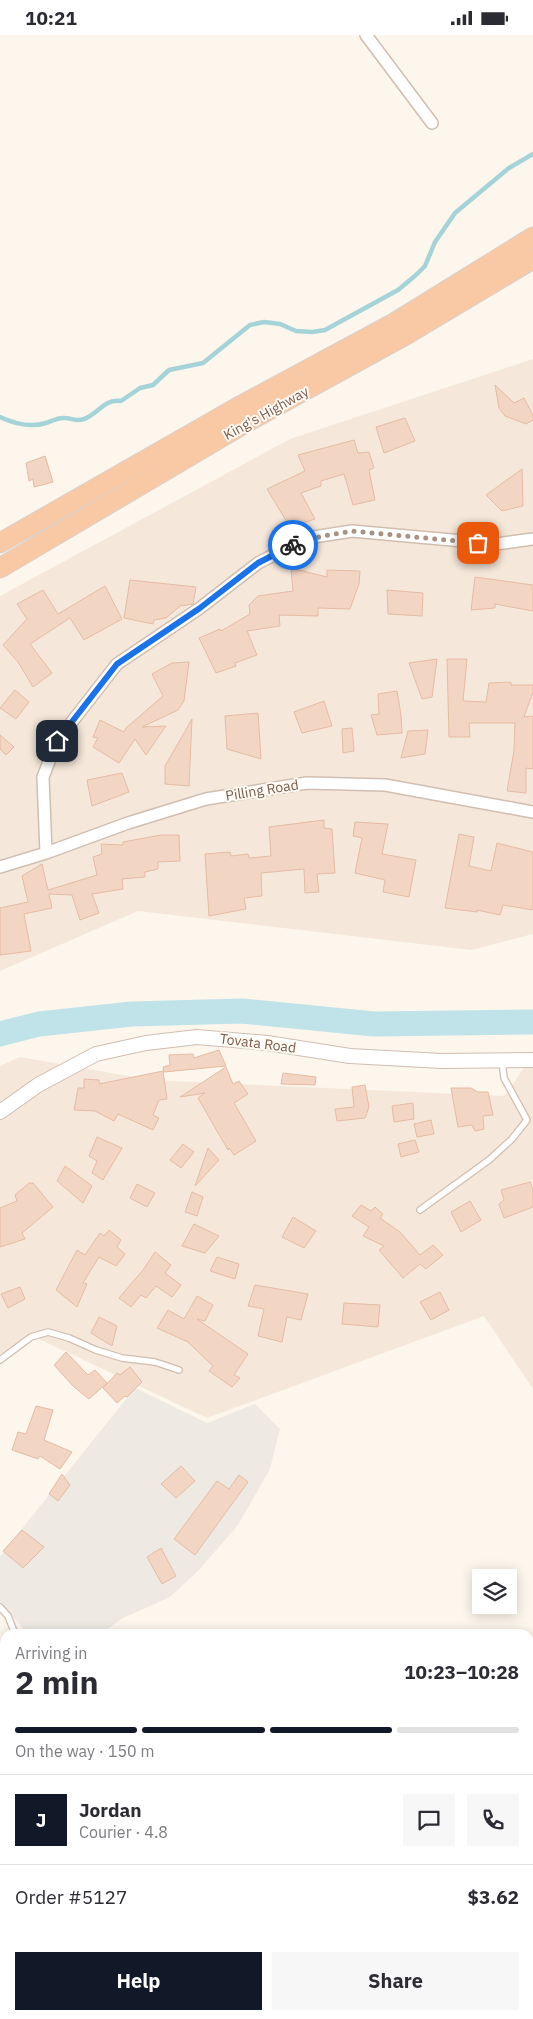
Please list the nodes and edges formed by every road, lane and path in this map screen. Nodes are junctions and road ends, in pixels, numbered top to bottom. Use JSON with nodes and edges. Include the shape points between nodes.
{"nodes":[{"id":1,"x":366,"y":35,"type":"edge"},
{"id":2,"x":432,"y":123,"type":"dead end"},
{"id":3,"x":533,"y":237,"type":"edge"},
{"id":4,"x":533,"y":259,"type":"edge"},
{"id":5,"x":533,"y":539,"type":"edge"},
{"id":6,"x":0,"y":543,"type":"edge"},
{"id":7,"x":0,"y":569,"type":"edge"},
{"id":8,"x":533,"y":812,"type":"edge"},
{"id":9,"x":46,"y":853,"type":"junction"},
{"id":10,"x":0,"y":867,"type":"edge"},
{"id":11,"x":533,"y":1060,"type":"edge"},
{"id":12,"x":502,"y":1061,"type":"junction"},
{"id":13,"x":0,"y":1112,"type":"edge"},
{"id":14,"x":527,"y":1120,"type":"junction"},
{"id":15,"x":533,"y":1127,"type":"edge"},
{"id":16,"x":420,"y":1209,"type":"dead end"},
{"id":17,"x":0,"y":1360,"type":"edge"},
{"id":18,"x":179,"y":1370,"type":"dead end"},
{"id":19,"x":0,"y":1607,"type":"edge"},
{"id":20,"x":13,"y":1629,"type":"edge"}],
"edges":[{"from":1,"to":2,"type":"street"},
{"from":3,"to":6,"type":"highway","name":"King's Highway","via":[[394,323],[238,407]]},
{"from":4,"to":7,"type":"highway","name":"King's Highway"},
{"from":5,"to":9,"type":"street","via":[[496,545],[352,531],[307,539],[258,563],[200,608],[117,664],[71,721],[57,741],[43,777]]},
{"from":8,"to":9,"type":"street","name":"Pilling Road","via":[[384,785],[307,783],[206,799]]},
{"from":9,"to":10,"type":"street","name":"Pilling Road"},
{"from":11,"to":12,"type":"street","name":"Tovata Road"},
{"from":12,"to":13,"type":"street","name":"Tovata Road","via":[[350,1056],[267,1043],[197,1037],[146,1043],[96,1054],[38,1085]]},
{"from":12,"to":14,"type":"lane","via":[[504,1078]]},
{"from":14,"to":15,"type":"lane"},
{"from":14,"to":16,"type":"lane","via":[[489,1160]]},
{"from":17,"to":18,"type":"lane","via":[[31,1337],[48,1332],[122,1358],[155,1362]]},
{"from":19,"to":20,"type":"lane"}]}
